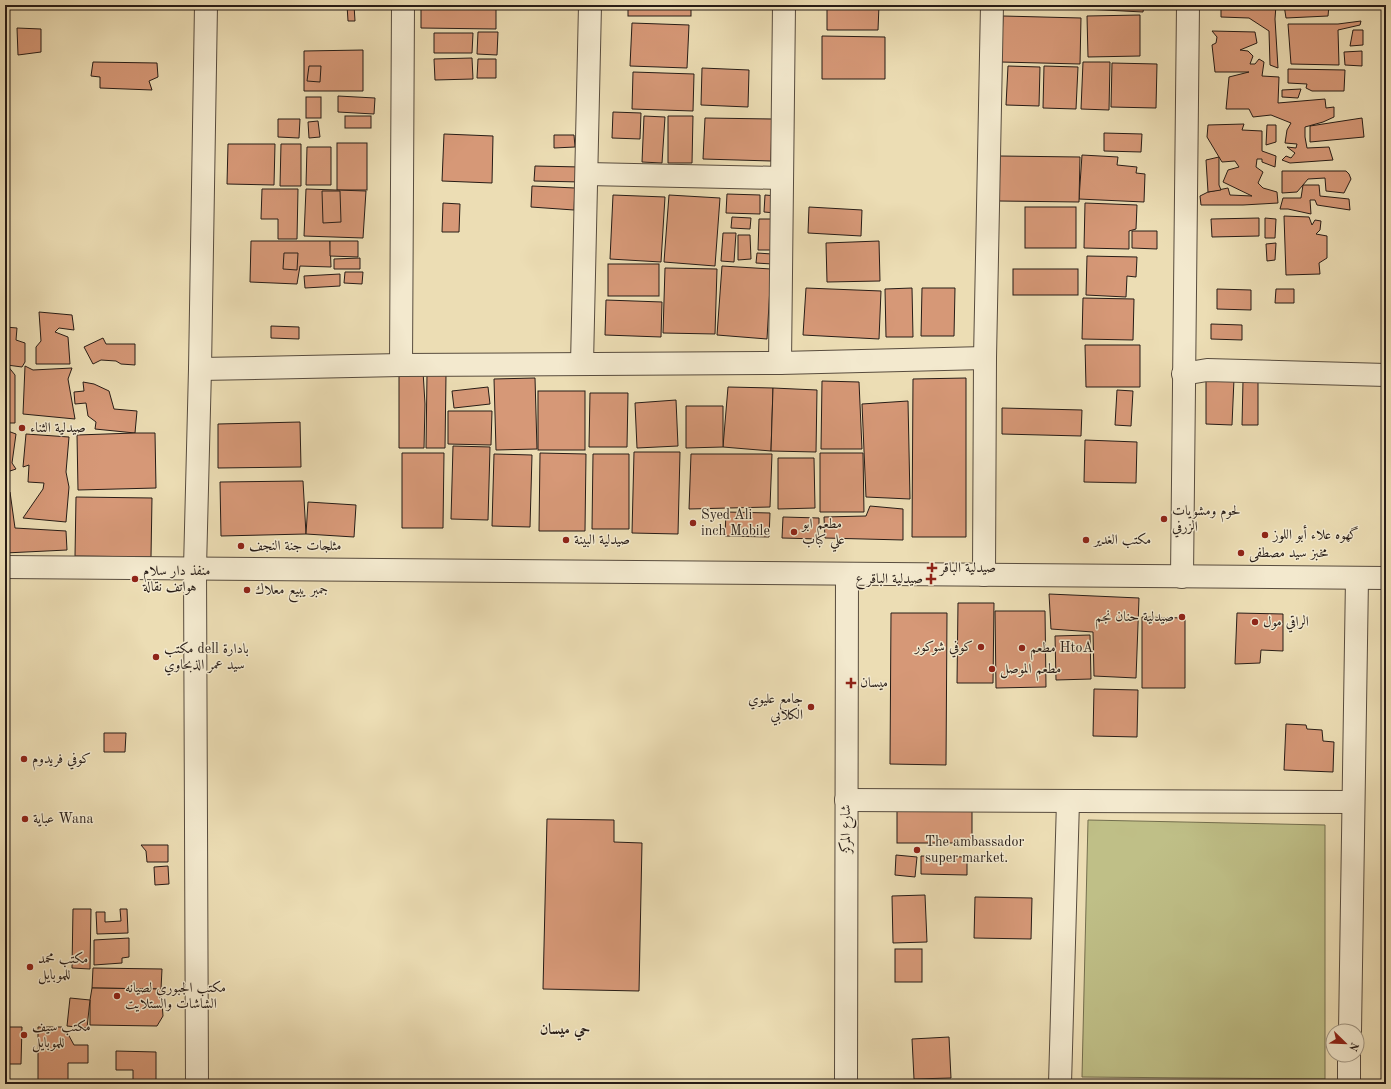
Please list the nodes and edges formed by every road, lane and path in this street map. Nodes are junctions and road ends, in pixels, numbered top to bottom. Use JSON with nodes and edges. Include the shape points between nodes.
{"nodes":[{"id":1,"x":206,"y":5,"type":"edge"},
{"id":2,"x":403,"y":5,"type":"edge"},
{"id":3,"x":590,"y":5,"type":"edge"},
{"id":4,"x":784,"y":5,"type":"edge"},
{"id":5,"x":992,"y":5,"type":"edge"},
{"id":6,"x":1188,"y":5,"type":"edge"},
{"id":7,"x":587,"y":174,"type":"junction"},
{"id":8,"x":782,"y":178,"type":"junction"},
{"id":9,"x":985,"y":358,"type":"junction"},
{"id":10,"x":780,"y":363,"type":"junction"},
{"id":11,"x":582,"y":364,"type":"junction"},
{"id":12,"x":401,"y":365,"type":"junction"},
{"id":13,"x":200,"y":369,"type":"junction"},
{"id":14,"x":1183,"y":374,"type":"junction"},
{"id":15,"x":1386,"y":375,"type":"edge"},
{"id":16,"x":5,"y":566,"type":"edge"},
{"id":17,"x":195,"y":568,"type":"junction"},
{"id":18,"x":847,"y":574,"type":"junction"},
{"id":19,"x":984,"y":575,"type":"junction"},
{"id":20,"x":1182,"y":576,"type":"junction"},
{"id":21,"x":1357,"y":578,"type":"junction"},
{"id":22,"x":1386,"y":578,"type":"edge"},
{"id":23,"x":846,"y":800,"type":"junction"},
{"id":24,"x":1068,"y":801,"type":"junction"},
{"id":25,"x":1354,"y":802,"type":"junction"},
{"id":26,"x":1350,"y":1023,"type":"edge"},
{"id":27,"x":1350,"y":1063,"type":"edge"},
{"id":28,"x":196,"y":1084,"type":"edge"},
{"id":29,"x":846,"y":1084,"type":"edge"},
{"id":30,"x":1060,"y":1084,"type":"edge"},
{"id":31,"x":1349,"y":1084,"type":"edge"}],
"edges":[{"from":1,"to":13,"type":"street"},
{"from":2,"to":12,"type":"street"},
{"from":3,"to":7,"type":"street"},
{"from":4,"to":8,"type":"street"},
{"from":5,"to":9,"type":"street"},
{"from":6,"to":14,"type":"street"},
{"from":7,"to":8,"type":"street"},
{"from":7,"to":11,"type":"street"},
{"from":8,"to":10,"type":"street"},
{"from":9,"to":10,"type":"street"},
{"from":9,"to":19,"type":"street"},
{"from":10,"to":11,"type":"street"},
{"from":11,"to":12,"type":"street"},
{"from":12,"to":13,"type":"street"},
{"from":13,"to":17,"type":"street"},
{"from":14,"to":15,"type":"street","via":[[1207,370]]},
{"from":14,"to":20,"type":"street"},
{"from":16,"to":17,"type":"street"},
{"from":17,"to":18,"type":"street"},
{"from":17,"to":28,"type":"street"},
{"from":18,"to":19,"type":"street"},
{"from":18,"to":23,"type":"street","name":"شارع المركز"},
{"from":19,"to":20,"type":"street"},
{"from":20,"to":21,"type":"street"},
{"from":21,"to":22,"type":"street"},
{"from":21,"to":25,"type":"street"},
{"from":23,"to":24,"type":"street"},
{"from":23,"to":29,"type":"street","name":"شارع المركز"},
{"from":24,"to":25,"type":"street"},
{"from":24,"to":30,"type":"street"},
{"from":25,"to":26,"type":"street"},
{"from":27,"to":31,"type":"street"}]}
